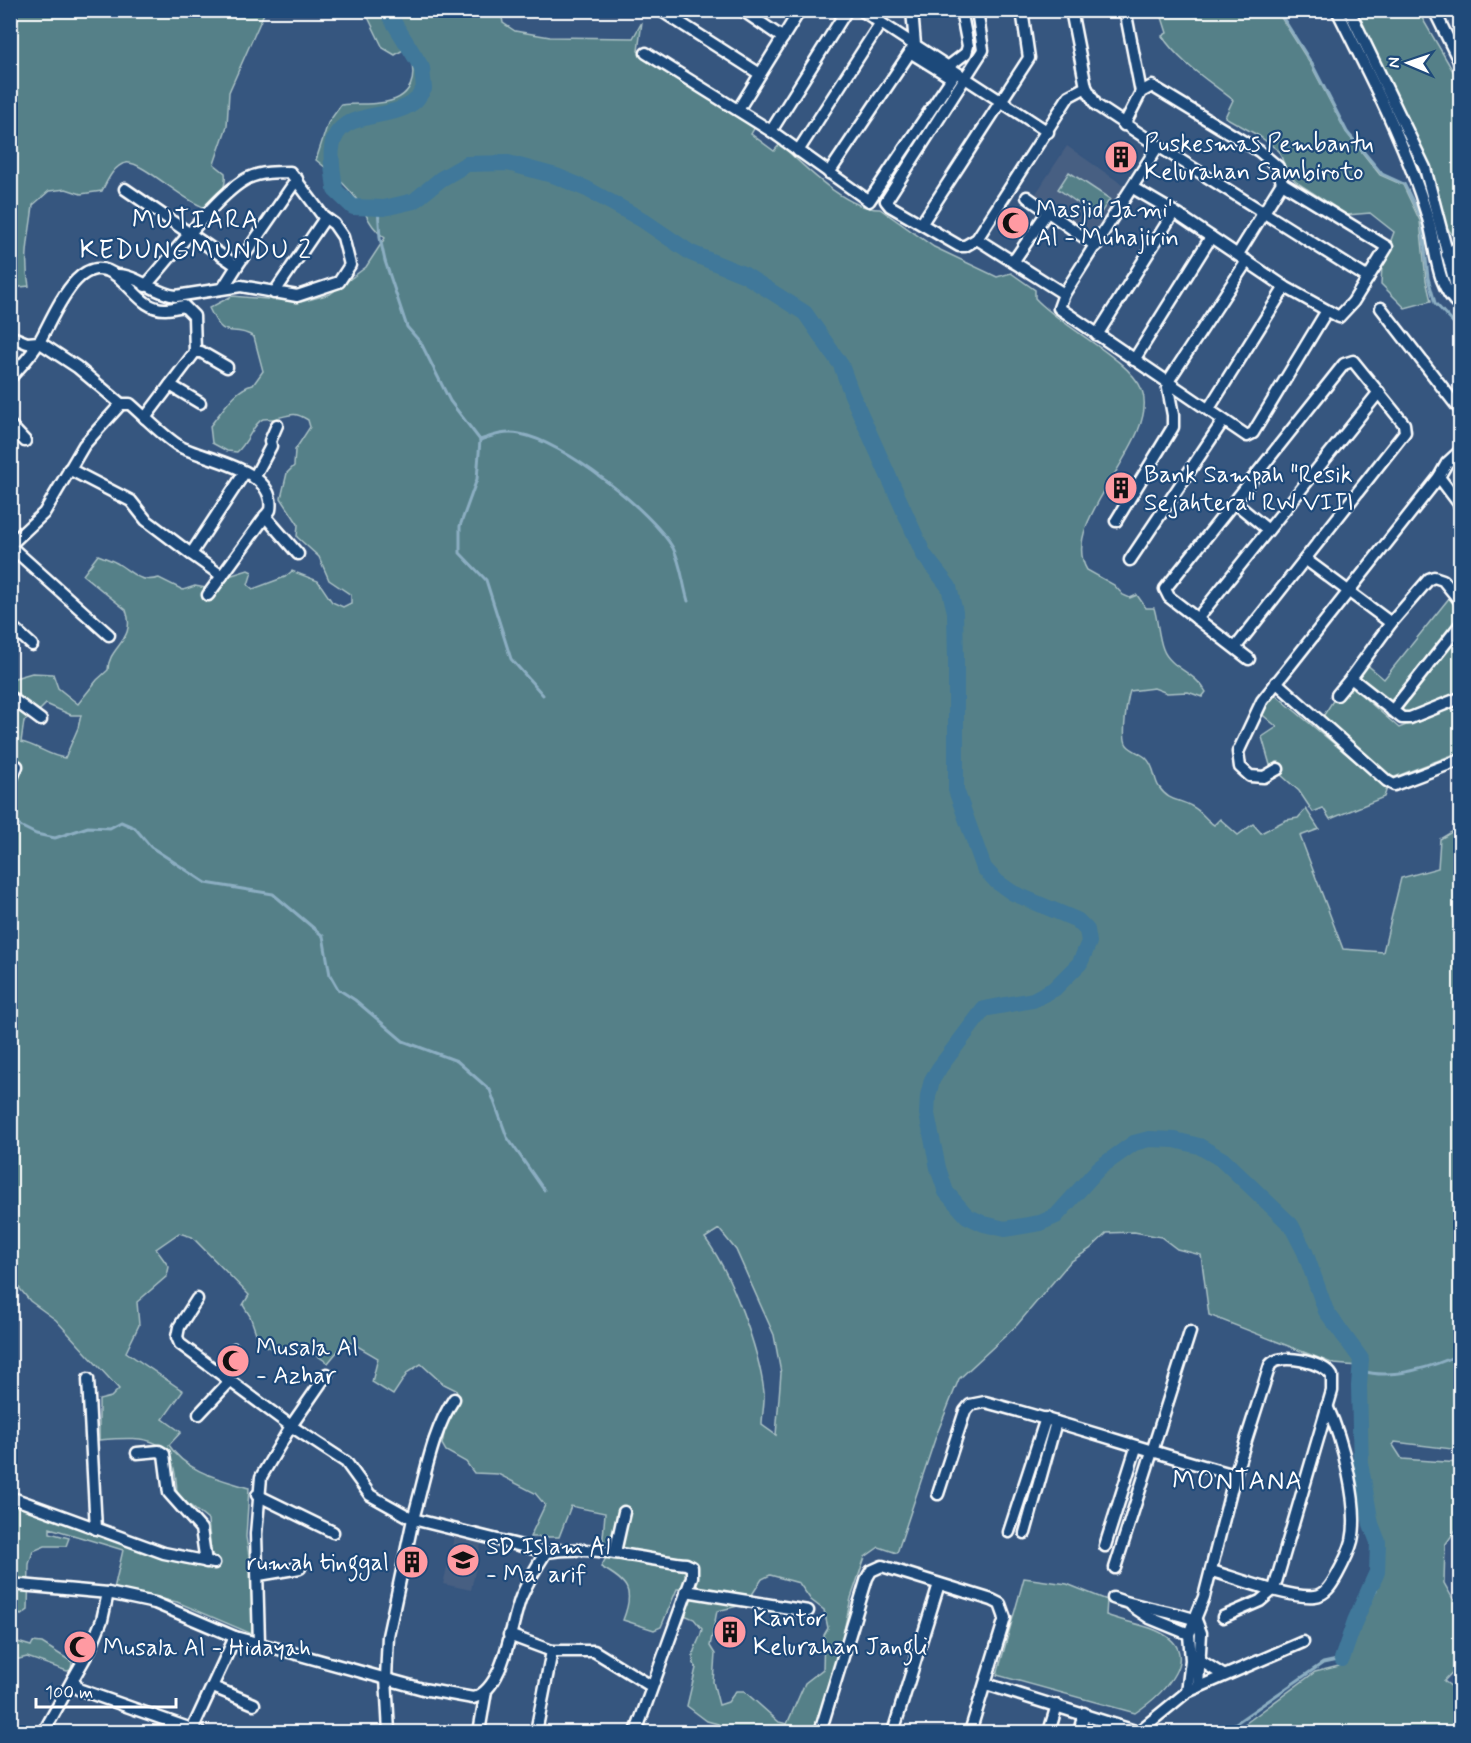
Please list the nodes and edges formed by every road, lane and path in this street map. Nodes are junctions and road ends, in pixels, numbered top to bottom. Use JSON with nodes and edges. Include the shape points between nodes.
{"nodes":[{"id":1,"x":660,"y":10,"type":"edge"},
{"id":2,"x":742,"y":10,"type":"edge"},
{"id":3,"x":800,"y":10,"type":"edge"},
{"id":4,"x":847,"y":10,"type":"edge"},
{"id":5,"x":861,"y":10,"type":"edge"},
{"id":6,"x":878,"y":10,"type":"edge"},
{"id":7,"x":912,"y":10,"type":"edge"},
{"id":8,"x":961,"y":10,"type":"edge"},
{"id":9,"x":976,"y":10,"type":"edge"},
{"id":10,"x":1022,"y":10,"type":"edge"},
{"id":11,"x":1071,"y":10,"type":"edge"},
{"id":12,"x":1125,"y":10,"type":"edge"},
{"id":13,"x":1337,"y":10,"type":"edge"},
{"id":14,"x":1349,"y":10,"type":"edge"},
{"id":15,"x":1434,"y":10,"type":"edge"},
{"id":16,"x":880,"y":24,"type":"junction"},
{"id":17,"x":783,"y":38,"type":"junction"},
{"id":18,"x":913,"y":48,"type":"junction"},
{"id":19,"x":646,"y":53,"type":"dead end"},
{"id":20,"x":1461,"y":63,"type":"edge"},
{"id":21,"x":949,"y":66,"type":"junction"},
{"id":22,"x":760,"y":74,"type":"junction"},
{"id":23,"x":967,"y":78,"type":"junction"},
{"id":24,"x":1086,"y":87,"type":"junction"},
{"id":25,"x":1141,"y":92,"type":"junction"},
{"id":26,"x":1001,"y":101,"type":"junction"},
{"id":27,"x":738,"y":110,"type":"junction"},
{"id":28,"x":1124,"y":124,"type":"junction"},
{"id":29,"x":771,"y":131,"type":"junction"},
{"id":30,"x":1048,"y":132,"type":"junction"},
{"id":31,"x":1158,"y":147,"type":"junction"},
{"id":32,"x":798,"y":151,"type":"junction"},
{"id":33,"x":829,"y":173,"type":"junction"},
{"id":34,"x":297,"y":179,"type":"junction"},
{"id":35,"x":1282,"y":183,"type":"junction"},
{"id":36,"x":1134,"y":188,"type":"junction"},
{"id":37,"x":125,"y":189,"type":"dead end"},
{"id":38,"x":1027,"y":197,"type":"dead end"},
{"id":39,"x":1048,"y":211,"type":"junction"},
{"id":40,"x":1174,"y":212,"type":"junction"},
{"id":41,"x":1264,"y":212,"type":"junction"},
{"id":42,"x":325,"y":218,"type":"junction"},
{"id":43,"x":922,"y":223,"type":"junction"},
{"id":44,"x":191,"y":235,"type":"junction"},
{"id":45,"x":1438,"y":236,"type":"junction"},
{"id":46,"x":1211,"y":237,"type":"junction"},
{"id":47,"x":977,"y":239,"type":"junction"},
{"id":48,"x":1461,"y":245,"type":"edge"},
{"id":49,"x":1096,"y":246,"type":"junction"},
{"id":50,"x":1447,"y":255,"type":"junction"},
{"id":51,"x":1242,"y":257,"type":"junction"},
{"id":52,"x":1013,"y":262,"type":"junction"},
{"id":53,"x":237,"y":267,"type":"junction"},
{"id":54,"x":116,"y":275,"type":"junction"},
{"id":55,"x":1368,"y":278,"type":"junction"},
{"id":56,"x":145,"y":286,"type":"junction"},
{"id":57,"x":1285,"y":286,"type":"junction"},
{"id":58,"x":223,"y":288,"type":"junction"},
{"id":59,"x":274,"y":293,"type":"junction"},
{"id":60,"x":1064,"y":294,"type":"junction"},
{"id":61,"x":1461,"y":302,"type":"edge"},
{"id":62,"x":1461,"y":306,"type":"edge"},
{"id":63,"x":1381,"y":308,"type":"dead end"},
{"id":64,"x":1326,"y":312,"type":"junction"},
{"id":65,"x":1097,"y":335,"type":"junction"},
{"id":66,"x":10,"y":336,"type":"edge"},
{"id":67,"x":39,"y":342,"type":"junction"},
{"id":68,"x":195,"y":352,"type":"junction"},
{"id":69,"x":1134,"y":360,"type":"junction"},
{"id":70,"x":227,"y":367,"type":"dead end"},
{"id":71,"x":10,"y":378,"type":"edge"},
{"id":72,"x":1167,"y":383,"type":"junction"},
{"id":73,"x":170,"y":385,"type":"junction"},
{"id":74,"x":1379,"y":392,"type":"junction"},
{"id":75,"x":200,"y":403,"type":"dead end"},
{"id":76,"x":121,"y":404,"type":"junction"},
{"id":77,"x":1209,"y":410,"type":"junction"},
{"id":78,"x":1461,"y":410,"type":"edge"},
{"id":79,"x":145,"y":418,"type":"junction"},
{"id":80,"x":1223,"y":421,"type":"junction"},
{"id":81,"x":10,"y":425,"type":"edge"},
{"id":82,"x":276,"y":425,"type":"dead end"},
{"id":83,"x":25,"y":441,"type":"dead end"},
{"id":84,"x":1461,"y":451,"type":"edge"},
{"id":85,"x":69,"y":469,"type":"junction"},
{"id":86,"x":250,"y":475,"type":"junction"},
{"id":87,"x":1439,"y":477,"type":"junction"},
{"id":88,"x":1234,"y":502,"type":"junction"},
{"id":89,"x":1461,"y":505,"type":"edge"},
{"id":90,"x":266,"y":516,"type":"junction"},
{"id":91,"x":1116,"y":521,"type":"dead end"},
{"id":92,"x":1268,"y":530,"type":"junction"},
{"id":93,"x":11,"y":545,"type":"edge"},
{"id":94,"x":191,"y":554,"type":"junction"},
{"id":95,"x":298,"y":554,"type":"dead end"},
{"id":96,"x":1305,"y":559,"type":"junction"},
{"id":97,"x":1130,"y":560,"type":"dead end"},
{"id":98,"x":222,"y":576,"type":"junction"},
{"id":99,"x":1348,"y":590,"type":"junction"},
{"id":100,"x":208,"y":595,"type":"dead end"},
{"id":101,"x":1461,"y":601,"type":"edge"},
{"id":102,"x":1197,"y":619,"type":"junction"},
{"id":103,"x":1391,"y":623,"type":"junction"},
{"id":104,"x":10,"y":625,"type":"edge"},
{"id":105,"x":1461,"y":626,"type":"edge"},
{"id":106,"x":109,"y":635,"type":"dead end"},
{"id":107,"x":32,"y":645,"type":"dead end"},
{"id":108,"x":1234,"y":648,"type":"junction"},
{"id":109,"x":1249,"y":659,"type":"dead end"},
{"id":110,"x":1351,"y":678,"type":"junction"},
{"id":111,"x":1276,"y":682,"type":"junction"},
{"id":112,"x":1337,"y":695,"type":"dead end"},
{"id":113,"x":10,"y":697,"type":"edge"},
{"id":114,"x":1461,"y":698,"type":"edge"},
{"id":115,"x":1392,"y":711,"type":"junction"},
{"id":116,"x":41,"y":720,"type":"dead end"},
{"id":117,"x":1461,"y":760,"type":"edge"},
{"id":118,"x":10,"y":764,"type":"edge"},
{"id":119,"x":1278,"y":769,"type":"dead end"},
{"id":120,"x":10,"y":783,"type":"edge"},
{"id":121,"x":197,"y":1299,"type":"dead end"},
{"id":122,"x":1190,"y":1332,"type":"dead end"},
{"id":123,"x":234,"y":1349,"type":"dead end"},
{"id":124,"x":219,"y":1372,"type":"junction"},
{"id":125,"x":327,"y":1374,"type":"dead end"},
{"id":126,"x":88,"y":1379,"type":"dead end"},
{"id":127,"x":230,"y":1381,"type":"junction"},
{"id":128,"x":454,"y":1399,"type":"dead end"},
{"id":129,"x":1327,"y":1406,"type":"junction"},
{"id":130,"x":199,"y":1414,"type":"dead end"},
{"id":131,"x":1051,"y":1420,"type":"junction"},
{"id":132,"x":291,"y":1426,"type":"junction"},
{"id":133,"x":1136,"y":1448,"type":"junction"},
{"id":134,"x":1153,"y":1452,"type":"junction"},
{"id":135,"x":137,"y":1453,"type":"dead end"},
{"id":136,"x":1235,"y":1475,"type":"junction"},
{"id":137,"x":938,"y":1494,"type":"dead end"},
{"id":138,"x":257,"y":1495,"type":"junction"},
{"id":139,"x":10,"y":1497,"type":"edge"},
{"id":140,"x":624,"y":1512,"type":"dead end"},
{"id":141,"x":413,"y":1518,"type":"junction"},
{"id":142,"x":96,"y":1529,"type":"junction"},
{"id":143,"x":333,"y":1532,"type":"dead end"},
{"id":144,"x":1009,"y":1532,"type":"dead end"},
{"id":145,"x":1025,"y":1533,"type":"dead end"},
{"id":146,"x":1105,"y":1546,"type":"dead end"},
{"id":147,"x":546,"y":1552,"type":"junction"},
{"id":148,"x":615,"y":1552,"type":"junction"},
{"id":149,"x":300,"y":1568,"type":"dead end"},
{"id":150,"x":1115,"y":1568,"type":"dead end"},
{"id":151,"x":1212,"y":1570,"type":"junction"},
{"id":152,"x":259,"y":1575,"type":"junction"},
{"id":153,"x":10,"y":1584,"type":"edge"},
{"id":154,"x":939,"y":1584,"type":"junction"},
{"id":155,"x":1274,"y":1589,"type":"junction"},
{"id":156,"x":687,"y":1591,"type":"junction"},
{"id":157,"x":108,"y":1593,"type":"junction"},
{"id":158,"x":1113,"y":1598,"type":"dead end"},
{"id":159,"x":1129,"y":1604,"type":"junction"},
{"id":160,"x":808,"y":1611,"type":"dead end"},
{"id":161,"x":1223,"y":1617,"type":"dead end"},
{"id":162,"x":1196,"y":1620,"type":"junction"},
{"id":163,"x":1189,"y":1634,"type":"junction"},
{"id":164,"x":509,"y":1635,"type":"junction"},
{"id":165,"x":235,"y":1637,"type":"junction"},
{"id":166,"x":1303,"y":1642,"type":"dead end"},
{"id":167,"x":259,"y":1643,"type":"junction"},
{"id":168,"x":552,"y":1651,"type":"junction"},
{"id":169,"x":1201,"y":1661,"type":"junction"},
{"id":170,"x":1223,"y":1675,"type":"junction"},
{"id":171,"x":386,"y":1678,"type":"junction"},
{"id":172,"x":73,"y":1679,"type":"junction"},
{"id":173,"x":986,"y":1684,"type":"junction"},
{"id":174,"x":651,"y":1686,"type":"junction"},
{"id":175,"x":213,"y":1687,"type":"junction"},
{"id":176,"x":1192,"y":1689,"type":"junction"},
{"id":177,"x":486,"y":1691,"type":"junction"},
{"id":178,"x":254,"y":1704,"type":"dead end"},
{"id":179,"x":1057,"y":1705,"type":"junction"},
{"id":180,"x":1084,"y":1713,"type":"junction"},
{"id":181,"x":47,"y":1726,"type":"dead end"},
{"id":182,"x":195,"y":1731,"type":"edge"},
{"id":183,"x":386,"y":1731,"type":"edge"},
{"id":184,"x":479,"y":1732,"type":"edge"},
{"id":185,"x":536,"y":1732,"type":"edge"},
{"id":186,"x":636,"y":1732,"type":"edge"},
{"id":187,"x":820,"y":1732,"type":"edge"},
{"id":188,"x":893,"y":1732,"type":"edge"},
{"id":189,"x":970,"y":1732,"type":"edge"},
{"id":190,"x":1049,"y":1732,"type":"edge"},
{"id":191,"x":1079,"y":1732,"type":"edge"},
{"id":192,"x":1138,"y":1732,"type":"edge"}],
"edges":[{"from":1,"to":22,"type":"street"},
{"from":2,"to":17,"type":"street"},
{"from":3,"to":17,"type":"street"},
{"from":4,"to":29,"type":"street"},
{"from":5,"to":16,"type":"street"},
{"from":6,"to":16,"type":"street"},
{"from":7,"to":18,"type":"street"},
{"from":8,"to":21,"type":"street","via":[[968,46],[966,53]]},
{"from":9,"to":23,"type":"street","via":[[983,50]]},
{"from":10,"to":26,"type":"street","via":[[1029,58]]},
{"from":11,"to":24,"type":"street"},
{"from":12,"to":25,"type":"street"},
{"from":13,"to":45,"type":"street","via":[[1415,174]]},
{"from":14,"to":45,"type":"street","via":[[1425,168]]},
{"from":15,"to":20,"type":"street"},
{"from":16,"to":18,"type":"street"},
{"from":16,"to":32,"type":"street"},
{"from":17,"to":22,"type":"street"},
{"from":18,"to":21,"type":"street"},
{"from":18,"to":33,"type":"street"},
{"from":18,"to":33,"type":"street","via":[[952,78],[871,199]]},
{"from":19,"to":27,"type":"street"},
{"from":21,"to":23,"type":"street"},
{"from":22,"to":27,"type":"street"},
{"from":23,"to":26,"type":"street"},
{"from":23,"to":43,"type":"street","via":[[886,201]]},
{"from":24,"to":28,"type":"street","via":[[1096,105]]},
{"from":24,"to":30,"type":"street","via":[[1069,96]]},
{"from":25,"to":28,"type":"street"},
{"from":25,"to":35,"type":"street","via":[[1154,87],[1259,152],[1278,167]]},
{"from":26,"to":30,"type":"street"},
{"from":26,"to":43,"type":"street"},
{"from":27,"to":29,"type":"street"},
{"from":28,"to":31,"type":"street"},
{"from":29,"to":32,"type":"street"},
{"from":30,"to":47,"type":"street"},
{"from":31,"to":36,"type":"street"},
{"from":31,"to":41,"type":"street"},
{"from":32,"to":33,"type":"street"},
{"from":34,"to":42,"type":"street"},
{"from":34,"to":44,"type":"street","via":[[290,172],[272,171],[248,178]]},
{"from":34,"to":53,"type":"street"},
{"from":35,"to":41,"type":"street"},
{"from":35,"to":55,"type":"street","via":[[1385,245]]},
{"from":36,"to":40,"type":"street"},
{"from":36,"to":49,"type":"street"},
{"from":37,"to":44,"type":"street"},
{"from":38,"to":39,"type":"street"},
{"from":39,"to":49,"type":"street"},
{"from":39,"to":52,"type":"street"},
{"from":40,"to":46,"type":"street"},
{"from":40,"to":65,"type":"street"},
{"from":41,"to":51,"type":"street"},
{"from":41,"to":55,"type":"street"},
{"from":42,"to":59,"type":"street"},
{"from":42,"to":59,"type":"street","via":[[334,224],[349,251],[347,273],[339,282],[297,296]]},
{"from":43,"to":47,"type":"street","via":[[959,246]]},
{"from":44,"to":53,"type":"street"},
{"from":44,"to":56,"type":"street"},
{"from":45,"to":50,"type":"street"},
{"from":45,"to":62,"type":"street","via":[[1444,287],[1448,297]]},
{"from":46,"to":51,"type":"street"},
{"from":46,"to":69,"type":"street"},
{"from":47,"to":52,"type":"street"},
{"from":48,"to":50,"type":"street"},
{"from":49,"to":60,"type":"street"},
{"from":50,"to":61,"type":"street"},
{"from":51,"to":57,"type":"street"},
{"from":51,"to":72,"type":"street"},
{"from":52,"to":60,"type":"street"},
{"from":53,"to":58,"type":"street"},
{"from":54,"to":56,"type":"street","via":[[123,274]]},
{"from":54,"to":67,"type":"street","via":[[95,270],[78,276]]},
{"from":54,"to":68,"type":"street","via":[[146,304],[167,310],[184,306],[191,310],[196,322]]},
{"from":55,"to":64,"type":"street","via":[[1339,317]]},
{"from":56,"to":58,"type":"street","via":[[176,296]]},
{"from":57,"to":64,"type":"street"},
{"from":57,"to":77,"type":"street"},
{"from":58,"to":59,"type":"street","via":[[241,286]]},
{"from":60,"to":65,"type":"street","via":[[1058,305]]},
{"from":63,"to":78,"type":"street"},
{"from":64,"to":80,"type":"street","via":[[1252,435],[1245,436]]},
{"from":65,"to":69,"type":"street"},
{"from":66,"to":67,"type":"street","via":[[27,343]]},
{"from":67,"to":71,"type":"street"},
{"from":67,"to":76,"type":"street"},
{"from":68,"to":70,"type":"street"},
{"from":68,"to":73,"type":"street"},
{"from":69,"to":72,"type":"street"},
{"from":72,"to":77,"type":"street"},
{"from":72,"to":91,"type":"street","via":[[1173,427]]},
{"from":73,"to":75,"type":"street"},
{"from":73,"to":79,"type":"street"},
{"from":74,"to":88,"type":"street","via":[[1353,361],[1347,361]]},
{"from":74,"to":92,"type":"street"},
{"from":74,"to":96,"type":"street","via":[[1404,424],[1405,432]]},
{"from":76,"to":79,"type":"street","via":[[130,404]]},
{"from":76,"to":85,"type":"street","via":[[84,445]]},
{"from":77,"to":80,"type":"street"},
{"from":79,"to":86,"type":"street","via":[[178,445]]},
{"from":80,"to":97,"type":"street"},
{"from":81,"to":83,"type":"street"},
{"from":82,"to":86,"type":"street","via":[[272,446]]},
{"from":84,"to":87,"type":"street"},
{"from":85,"to":93,"type":"street","via":[[44,513]]},
{"from":85,"to":94,"type":"street","via":[[131,501],[146,520]]},
{"from":86,"to":90,"type":"street","via":[[271,499]]},
{"from":86,"to":94,"type":"street"},
{"from":87,"to":89,"type":"street"},
{"from":87,"to":99,"type":"street"},
{"from":88,"to":92,"type":"street"},
{"from":88,"to":102,"type":"street","via":[[1165,590]]},
{"from":90,"to":95,"type":"street"},
{"from":90,"to":98,"type":"street"},
{"from":92,"to":102,"type":"street"},
{"from":93,"to":106,"type":"street"},
{"from":94,"to":98,"type":"street"},
{"from":96,"to":99,"type":"street"},
{"from":96,"to":108,"type":"street"},
{"from":98,"to":100,"type":"street"},
{"from":99,"to":103,"type":"street"},
{"from":99,"to":111,"type":"street"},
{"from":101,"to":103,"type":"street","via":[[1443,580],[1434,577]]},
{"from":102,"to":108,"type":"street"},
{"from":103,"to":110,"type":"street"},
{"from":104,"to":107,"type":"street"},
{"from":105,"to":115,"type":"street"},
{"from":108,"to":109,"type":"street"},
{"from":110,"to":112,"type":"street"},
{"from":110,"to":115,"type":"street"},
{"from":111,"to":117,"type":"street","via":[[1394,785]]},
{"from":111,"to":119,"type":"street","via":[[1262,701],[1238,752],[1240,767],[1250,776],[1264,777]]},
{"from":113,"to":116,"type":"street"},
{"from":114,"to":115,"type":"street","via":[[1410,718]]},
{"from":118,"to":120,"type":"street","via":[[17,766]]},
{"from":121,"to":124,"type":"street","via":[[179,1327],[178,1341]]},
{"from":122,"to":134,"type":"street"},
{"from":123,"to":124,"type":"street"},
{"from":124,"to":127,"type":"street"},
{"from":125,"to":132,"type":"street"},
{"from":126,"to":142,"type":"street"},
{"from":127,"to":130,"type":"street"},
{"from":127,"to":132,"type":"street"},
{"from":128,"to":141,"type":"street","via":[[435,1438]]},
{"from":129,"to":136,"type":"street","via":[[1332,1376],[1325,1367],[1280,1359],[1272,1362]]},
{"from":129,"to":155,"type":"street"},
{"from":129,"to":155,"type":"street","via":[[1351,1497],[1352,1541],[1326,1591],[1314,1596]]},
{"from":131,"to":133,"type":"street"},
{"from":131,"to":137,"type":"street","via":[[985,1402],[969,1406]]},
{"from":131,"to":144,"type":"street"},
{"from":131,"to":145,"type":"street"},
{"from":132,"to":138,"type":"street","via":[[265,1467]]},
{"from":132,"to":141,"type":"street","via":[[346,1462],[370,1495]]},
{"from":133,"to":134,"type":"street"},
{"from":133,"to":146,"type":"street"},
{"from":134,"to":136,"type":"street"},
{"from":134,"to":150,"type":"street"},
{"from":135,"to":142,"type":"street","via":[[164,1454],[169,1493],[201,1529],[210,1562],[164,1553]]},
{"from":136,"to":151,"type":"street"},
{"from":138,"to":143,"type":"street"},
{"from":138,"to":152,"type":"street"},
{"from":139,"to":142,"type":"street"},
{"from":140,"to":148,"type":"street"},
{"from":141,"to":147,"type":"street"},
{"from":141,"to":171,"type":"street","via":[[388,1636]]},
{"from":147,"to":148,"type":"street"},
{"from":147,"to":164,"type":"street","via":[[521,1597]]},
{"from":148,"to":156,"type":"street","via":[[689,1565],[693,1571]]},
{"from":149,"to":152,"type":"street"},
{"from":151,"to":155,"type":"street"},
{"from":151,"to":162,"type":"street"},
{"from":152,"to":167,"type":"street"},
{"from":153,"to":157,"type":"street"},
{"from":154,"to":173,"type":"street","via":[[1000,1604],[1005,1618]]},
{"from":154,"to":187,"type":"street","via":[[889,1567],[876,1567],[867,1578]]},
{"from":154,"to":188,"type":"street"},
{"from":155,"to":161,"type":"street","via":[[1260,1602]]},
{"from":156,"to":160,"type":"street"},
{"from":156,"to":174,"type":"street"},
{"from":157,"to":165,"type":"street","via":[[155,1603]]},
{"from":157,"to":172,"type":"street","via":[[94,1639]]},
{"from":158,"to":159,"type":"street"},
{"from":159,"to":162,"type":"street","via":[[1170,1610]]},
{"from":159,"to":163,"type":"street","via":[[1150,1618]]},
{"from":162,"to":163,"type":"street"},
{"from":162,"to":169,"type":"street","via":[[1201,1634]]},
{"from":163,"to":176,"type":"street"},
{"from":164,"to":168,"type":"street"},
{"from":164,"to":177,"type":"street","via":[[499,1671]]},
{"from":165,"to":167,"type":"street"},
{"from":165,"to":175,"type":"street"},
{"from":166,"to":170,"type":"street"},
{"from":167,"to":171,"type":"street"},
{"from":168,"to":174,"type":"street","via":[[594,1652]]},
{"from":168,"to":185,"type":"street"},
{"from":169,"to":170,"type":"street"},
{"from":169,"to":176,"type":"street"},
{"from":170,"to":176,"type":"street"},
{"from":171,"to":177,"type":"street","via":[[463,1698]]},
{"from":171,"to":183,"type":"street"},
{"from":172,"to":181,"type":"street"},
{"from":172,"to":182,"type":"street","via":[[78,1689]]},
{"from":173,"to":179,"type":"street"},
{"from":173,"to":189,"type":"street"},
{"from":174,"to":186,"type":"street"},
{"from":175,"to":178,"type":"street"},
{"from":175,"to":182,"type":"street"},
{"from":176,"to":192,"type":"street"},
{"from":177,"to":184,"type":"street"},
{"from":179,"to":180,"type":"street"},
{"from":179,"to":190,"type":"street"},
{"from":180,"to":191,"type":"street"},
{"from":180,"to":192,"type":"street"}]}
